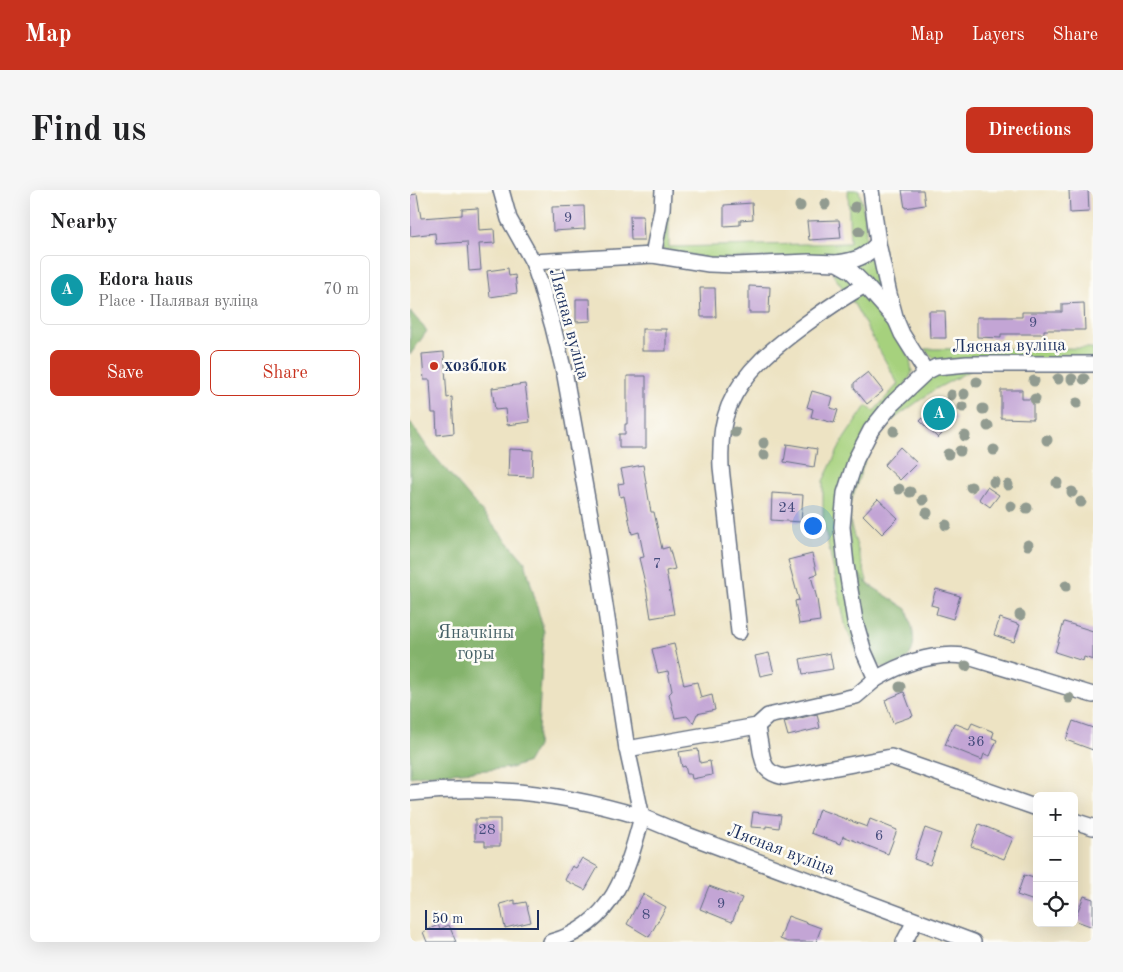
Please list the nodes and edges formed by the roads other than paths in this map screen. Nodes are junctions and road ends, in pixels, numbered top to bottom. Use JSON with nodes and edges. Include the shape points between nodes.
{"nodes":[{"id":1,"x":501,"y":190,"type":"edge"},
{"id":2,"x":664,"y":190,"type":"edge"},
{"id":3,"x":871,"y":190,"type":"edge"},
{"id":4,"x":878,"y":243,"type":"junction"},
{"id":5,"x":653,"y":255,"type":"junction"},
{"id":6,"x":533,"y":262,"type":"junction"},
{"id":7,"x":837,"y":263,"type":"junction"},
{"id":8,"x":865,"y":285,"type":"junction"},
{"id":9,"x":896,"y":320,"type":"junction"},
{"id":10,"x":1093,"y":364,"type":"edge"},
{"id":11,"x":926,"y":372,"type":"junction"},
{"id":12,"x":739,"y":632,"type":"dead end"},
{"id":13,"x":876,"y":679,"type":"junction"},
{"id":14,"x":1093,"y":695,"type":"edge"},
{"id":15,"x":757,"y":726,"type":"junction"},
{"id":16,"x":628,"y":749,"type":"junction"},
{"id":17,"x":410,"y":793,"type":"edge"},
{"id":18,"x":1033,"y":807,"type":"edge"},
{"id":19,"x":642,"y":817,"type":"junction"},
{"id":20,"x":1078,"y":822,"type":"edge"},
{"id":21,"x":1093,"y":827,"type":"edge"},
{"id":22,"x":915,"y":921,"type":"junction"},
{"id":23,"x":551,"y":942,"type":"edge"},
{"id":24,"x":904,"y":942,"type":"edge"},
{"id":25,"x":973,"y":942,"type":"edge"}],
"edges":[{"from":1,"to":6,"type":"street","via":[[510,219]]},
{"from":2,"to":5,"type":"street"},
{"from":3,"to":4,"type":"street"},
{"from":4,"to":7,"type":"street","name":"Лясная вуліца","via":[[862,257]]},
{"from":4,"to":9,"type":"street"},
{"from":5,"to":6,"type":"street","name":"Лясная вуліца"},
{"from":5,"to":7,"type":"street","name":"Лясная вуліца","via":[[709,264]]},
{"from":6,"to":16,"type":"street","name":"Лясная вуліца","via":[[554,327],[564,376]]},
{"from":7,"to":8,"type":"street"},
{"from":8,"to":9,"type":"street"},
{"from":8,"to":12,"type":"street","via":[[777,345],[758,363],[728,407],[720,444],[721,467]]},
{"from":9,"to":11,"type":"street"},
{"from":10,"to":11,"type":"street","name":"Лясная вуліца","via":[[966,364],[936,367]]},
{"from":11,"to":13,"type":"street","via":[[892,404],[871,430],[856,459],[845,493],[842,527],[847,575],[855,620]]},
{"from":13,"to":14,"type":"street","via":[[909,663],[951,654]]},
{"from":13,"to":15,"type":"street","via":[[856,696],[768,716]]},
{"from":15,"to":16,"type":"street"},
{"from":15,"to":18,"type":"street","via":[[763,763],[775,775],[784,777],[891,757]]},
{"from":16,"to":19,"type":"street","name":"Лясная вуліца"},
{"from":17,"to":19,"type":"street","via":[[460,789],[513,791],[573,800]]},
{"from":19,"to":22,"type":"street","name":"Лясная вуліца"},
{"from":19,"to":23,"type":"street","via":[[624,877],[609,903],[577,931]]},
{"from":20,"to":21,"type":"street"},
{"from":22,"to":24,"type":"street"},
{"from":22,"to":25,"type":"street","name":"Лясная вуліца"}]}
